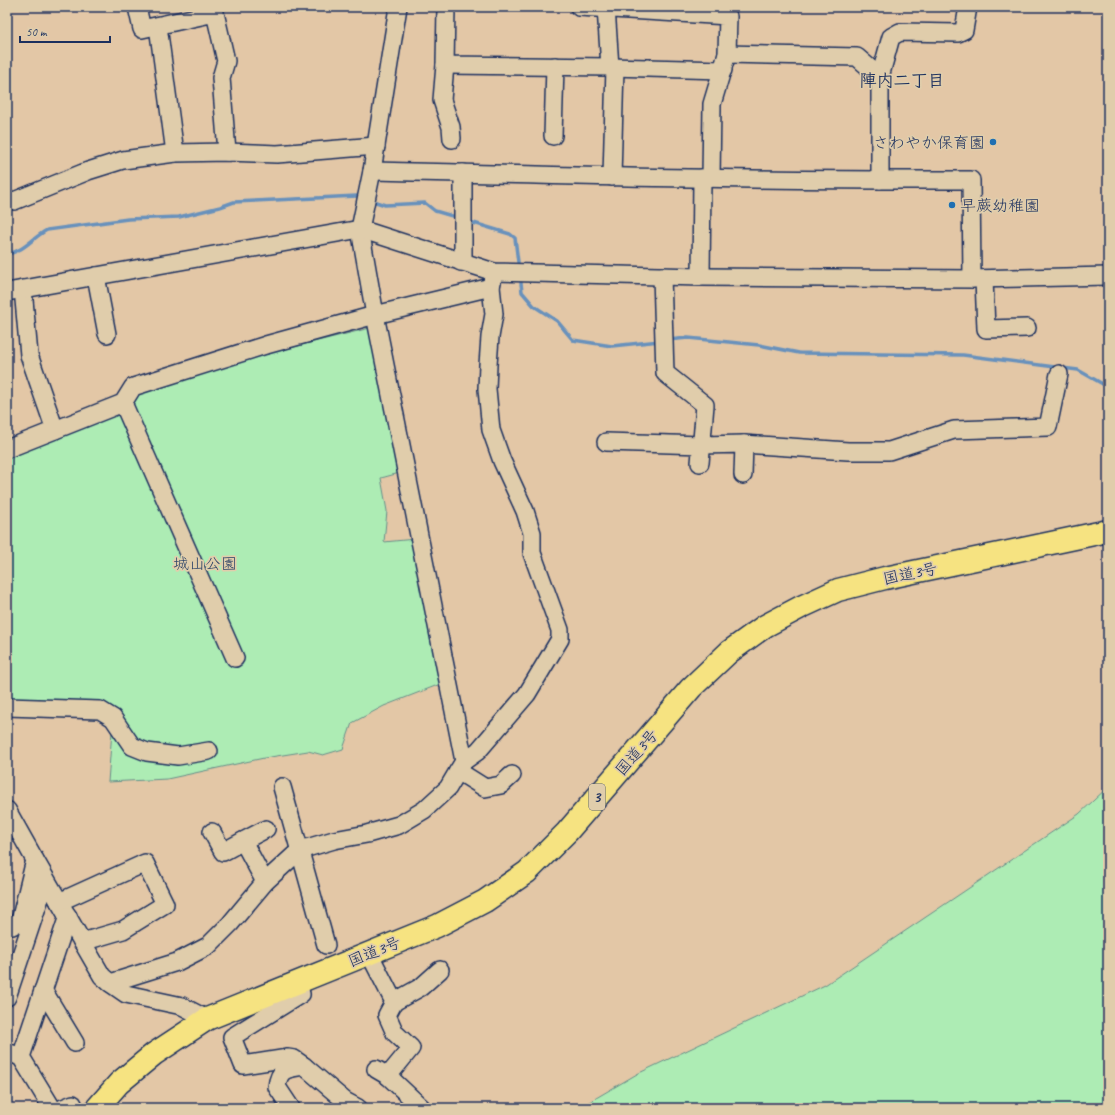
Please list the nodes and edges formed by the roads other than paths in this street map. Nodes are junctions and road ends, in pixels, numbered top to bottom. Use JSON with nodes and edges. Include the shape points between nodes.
{"nodes":[{"id":1,"x":137,"y":7,"type":"edge"},
{"id":2,"x":398,"y":7,"type":"edge"},
{"id":3,"x":446,"y":7,"type":"edge"},
{"id":4,"x":580,"y":7,"type":"edge"},
{"id":5,"x":588,"y":7,"type":"edge"},
{"id":6,"x":968,"y":7,"type":"edge"},
{"id":7,"x":606,"y":8,"type":"junction"},
{"id":8,"x":727,"y":12,"type":"edge"},
{"id":9,"x":158,"y":26,"type":"junction"},
{"id":10,"x":725,"y":62,"type":"junction"},
{"id":11,"x":444,"y":65,"type":"junction"},
{"id":12,"x":555,"y":66,"type":"junction"},
{"id":13,"x":613,"y":67,"type":"junction"},
{"id":14,"x":880,"y":77,"type":"junction"},
{"id":15,"x":553,"y":136,"type":"dead end"},
{"id":16,"x":452,"y":139,"type":"dead end"},
{"id":17,"x":376,"y":146,"type":"junction"},
{"id":18,"x":227,"y":152,"type":"junction"},
{"id":19,"x":175,"y":153,"type":"junction"},
{"id":20,"x":372,"y":171,"type":"junction"},
{"id":21,"x":463,"y":173,"type":"junction"},
{"id":22,"x":612,"y":177,"type":"junction"},
{"id":23,"x":706,"y":178,"type":"junction"},
{"id":24,"x":880,"y":180,"type":"junction"},
{"id":25,"x":14,"y":201,"type":"dead end"},
{"id":26,"x":360,"y":229,"type":"junction"},
{"id":27,"x":461,"y":262,"type":"junction"},
{"id":28,"x":96,"y":276,"type":"junction"},
{"id":29,"x":662,"y":276,"type":"junction"},
{"id":30,"x":1108,"y":276,"type":"edge"},
{"id":31,"x":701,"y":277,"type":"junction"},
{"id":32,"x":978,"y":279,"type":"junction"},
{"id":33,"x":493,"y":280,"type":"junction"},
{"id":34,"x":15,"y":291,"type":"edge"},
{"id":35,"x":375,"y":315,"type":"junction"},
{"id":36,"x":1027,"y":328,"type":"dead end"},
{"id":37,"x":107,"y":334,"type":"dead end"},
{"id":38,"x":1059,"y":374,"type":"dead end"},
{"id":39,"x":123,"y":403,"type":"junction"},
{"id":40,"x":55,"y":430,"type":"junction"},
{"id":41,"x":606,"y":442,"type":"dead end"},
{"id":42,"x":744,"y":444,"type":"junction"},
{"id":43,"x":702,"y":445,"type":"junction"},
{"id":44,"x":7,"y":448,"type":"edge"},
{"id":45,"x":700,"y":463,"type":"dead end"},
{"id":46,"x":743,"y":475,"type":"dead end"},
{"id":47,"x":1108,"y":531,"type":"edge"},
{"id":48,"x":235,"y":658,"type":"dead end"},
{"id":49,"x":7,"y":707,"type":"edge"},
{"id":50,"x":209,"y":751,"type":"dead end"},
{"id":51,"x":461,"y":766,"type":"junction"},
{"id":52,"x":512,"y":775,"type":"dead end"},
{"id":53,"x":282,"y":787,"type":"dead end"},
{"id":54,"x":7,"y":810,"type":"edge"},
{"id":55,"x":266,"y":828,"type":"dead end"},
{"id":56,"x":212,"y":832,"type":"dead end"},
{"id":57,"x":243,"y":841,"type":"junction"},
{"id":58,"x":300,"y":850,"type":"junction"},
{"id":59,"x":35,"y":860,"type":"junction"},
{"id":60,"x":46,"y":880,"type":"junction"},
{"id":61,"x":265,"y":882,"type":"junction"},
{"id":62,"x":59,"y":902,"type":"junction"},
{"id":63,"x":68,"y":916,"type":"junction"},
{"id":64,"x":7,"y":924,"type":"edge"},
{"id":65,"x":82,"y":942,"type":"junction"},
{"id":66,"x":326,"y":945,"type":"dead end"},
{"id":67,"x":369,"y":953,"type":"junction"},
{"id":68,"x":440,"y":970,"type":"dead end"},
{"id":69,"x":298,"y":982,"type":"junction"},
{"id":70,"x":110,"y":983,"type":"junction"},
{"id":71,"x":43,"y":990,"type":"junction"},
{"id":72,"x":7,"y":997,"type":"edge"},
{"id":73,"x":394,"y":1002,"type":"junction"},
{"id":74,"x":207,"y":1019,"type":"junction"},
{"id":75,"x":75,"y":1043,"type":"dead end"},
{"id":76,"x":14,"y":1054,"type":"edge"},
{"id":77,"x":304,"y":1066,"type":"junction"},
{"id":78,"x":52,"y":1108,"type":"edge"},
{"id":79,"x":96,"y":1108,"type":"edge"},
{"id":80,"x":291,"y":1108,"type":"edge"},
{"id":81,"x":358,"y":1108,"type":"edge"},
{"id":82,"x":422,"y":1108,"type":"edge"}],
"edges":[{"from":1,"to":9,"type":"street","via":[[142,29]]},
{"from":2,"to":17,"type":"street"},
{"from":3,"to":11,"type":"street"},
{"from":4,"to":5,"type":"street"},
{"from":5,"to":7,"type":"street"},
{"from":6,"to":14,"type":"street","via":[[964,30],[958,33],[900,32],[891,37]]},
{"from":7,"to":8,"type":"street"},
{"from":7,"to":13,"type":"street"},
{"from":8,"to":10,"type":"street"},
{"from":9,"to":18,"type":"street","via":[[215,13],[226,61],[221,78]]},
{"from":9,"to":19,"type":"street"},
{"from":10,"to":13,"type":"street"},
{"from":10,"to":14,"type":"street","via":[[857,57]]},
{"from":10,"to":23,"type":"street","via":[[712,104]]},
{"from":11,"to":12,"type":"street"},
{"from":11,"to":16,"type":"street","via":[[442,100],[451,126]]},
{"from":12,"to":13,"type":"street"},
{"from":12,"to":15,"type":"street"},
{"from":13,"to":22,"type":"street"},
{"from":14,"to":24,"type":"street"},
{"from":17,"to":18,"type":"street","via":[[277,154]]},
{"from":17,"to":20,"type":"street"},
{"from":18,"to":19,"type":"street"},
{"from":19,"to":25,"type":"street","via":[[123,160],[88,171]]},
{"from":20,"to":21,"type":"street"},
{"from":20,"to":26,"type":"street"},
{"from":21,"to":22,"type":"street"},
{"from":21,"to":27,"type":"street"},
{"from":22,"to":23,"type":"street"},
{"from":23,"to":24,"type":"street"},
{"from":23,"to":31,"type":"street"},
{"from":24,"to":32,"type":"street","via":[[971,180]]},
{"from":26,"to":27,"type":"street"},
{"from":26,"to":28,"type":"street"},
{"from":26,"to":35,"type":"street"},
{"from":27,"to":33,"type":"street"},
{"from":28,"to":34,"type":"street"},
{"from":28,"to":37,"type":"street"},
{"from":29,"to":31,"type":"street"},
{"from":29,"to":33,"type":"street"},
{"from":29,"to":43,"type":"street","via":[[665,373],[706,405]]},
{"from":30,"to":32,"type":"street"},
{"from":31,"to":32,"type":"street"},
{"from":32,"to":36,"type":"street","via":[[986,329]]},
{"from":33,"to":35,"type":"street"},
{"from":33,"to":51,"type":"street","via":[[494,314],[490,337],[488,389],[491,430],[525,511],[532,533],[532,553],[560,630],[560,639],[527,694],[478,751]]},
{"from":34,"to":40,"type":"street","via":[[29,355]]},
{"from":35,"to":39,"type":"street","via":[[266,345],[133,387]]},
{"from":35,"to":51,"type":"street"},
{"from":38,"to":42,"type":"street","via":[[1048,427],[954,430],[889,451]]},
{"from":39,"to":40,"type":"street"},
{"from":39,"to":48,"type":"street"},
{"from":40,"to":44,"type":"street"},
{"from":41,"to":43,"type":"street"},
{"from":42,"to":43,"type":"street"},
{"from":42,"to":46,"type":"street"},
{"from":43,"to":45,"type":"street"},
{"from":47,"to":67,"type":"highway","name":"国道3号","number":"3","via":[[838,590],[765,626],[729,652],[691,688],[567,832],[527,872],[485,901],[444,922]]},
{"from":49,"to":50,"type":"street","via":[[100,710],[113,718],[132,746],[147,752],[178,756]]},
{"from":51,"to":52,"type":"street","via":[[486,788],[501,785]]},
{"from":51,"to":58,"type":"street","via":[[448,788],[424,810],[399,825]]},
{"from":53,"to":58,"type":"street"},
{"from":54,"to":59,"type":"street"},
{"from":55,"to":57,"type":"street"},
{"from":56,"to":57,"type":"street","via":[[223,852]]},
{"from":57,"to":61,"type":"street"},
{"from":58,"to":61,"type":"street"},
{"from":58,"to":66,"type":"street"},
{"from":59,"to":60,"type":"street"},
{"from":59,"to":64,"type":"street","via":[[20,921],[12,926]]},
{"from":60,"to":62,"type":"street"},
{"from":60,"to":72,"type":"street"},
{"from":61,"to":70,"type":"street","via":[[208,946],[177,962]]},
{"from":62,"to":63,"type":"street"},
{"from":62,"to":65,"type":"street","via":[[145,863],[165,904],[123,930]]},
{"from":63,"to":65,"type":"street"},
{"from":63,"to":71,"type":"street"},
{"from":65,"to":70,"type":"street","via":[[102,976]]},
{"from":67,"to":69,"type":"highway","name":"国道3号","number":"3"},
{"from":67,"to":73,"type":"street"},
{"from":68,"to":73,"type":"street","via":[[421,987]]},
{"from":69,"to":74,"type":"highway","name":"国道3号","number":"3"},
{"from":69,"to":77,"type":"street","via":[[301,994],[232,1037],[243,1065],[288,1058]]},
{"from":70,"to":74,"type":"street","via":[[126,994],[182,1006]]},
{"from":71,"to":75,"type":"street"},
{"from":71,"to":76,"type":"street"},
{"from":73,"to":82,"type":"street","via":[[387,1015],[395,1032],[411,1048],[382,1073]]},
{"from":74,"to":79,"type":"highway","name":"国道3号","number":"3","via":[[154,1054],[119,1083]]},
{"from":76,"to":78,"type":"street"},
{"from":77,"to":80,"type":"street","via":[[287,1069],[278,1077],[277,1086]]},
{"from":77,"to":81,"type":"street","via":[[345,1101]]}]}
